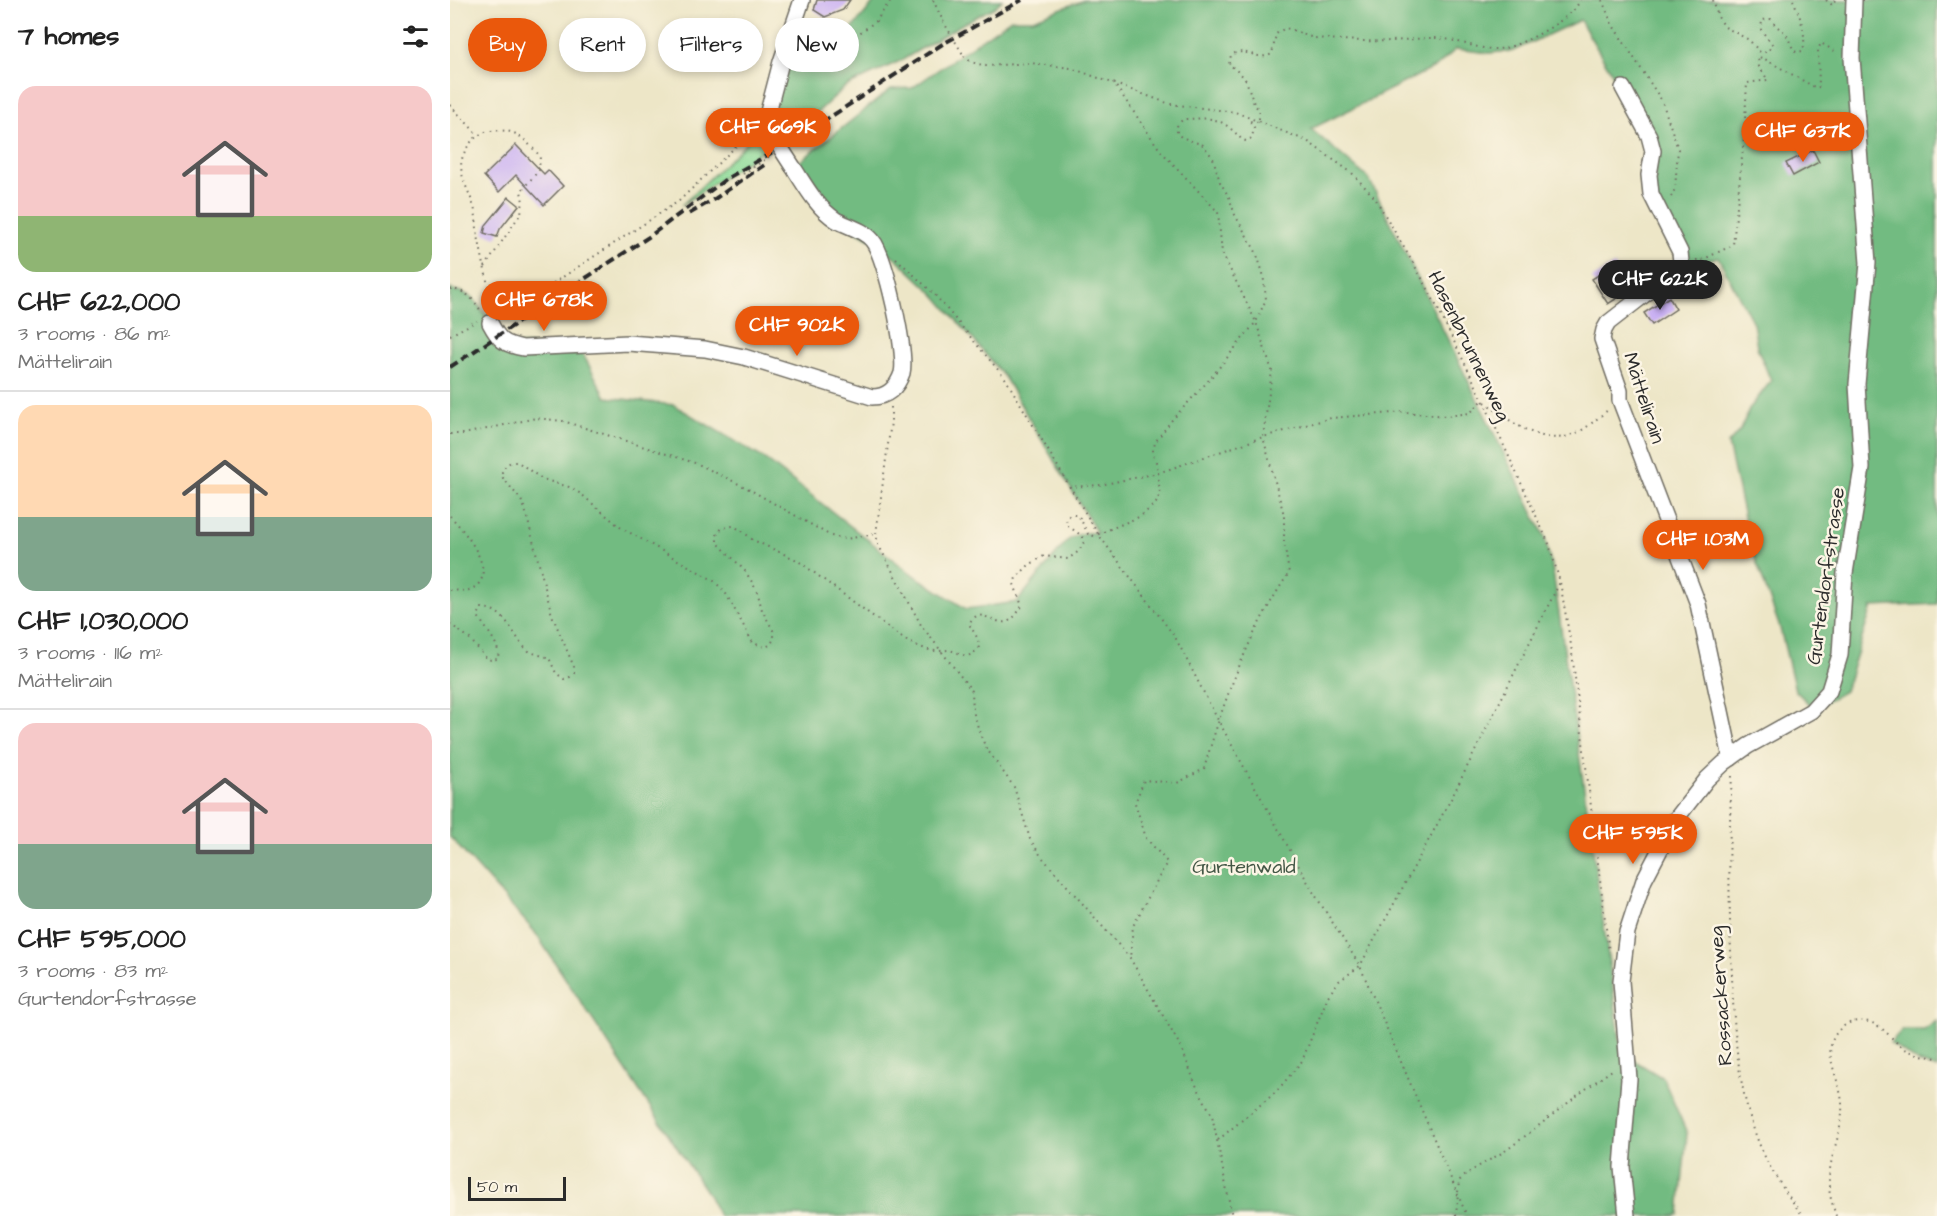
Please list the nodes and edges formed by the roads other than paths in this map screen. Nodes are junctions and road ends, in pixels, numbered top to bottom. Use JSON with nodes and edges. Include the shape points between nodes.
{"nodes":[{"id":1,"x":802,"y":0,"type":"edge"},
{"id":2,"x":1854,"y":0,"type":"edge"},
{"id":3,"x":1623,"y":88,"type":"dead end"},
{"id":4,"x":488,"y":320,"type":"road end"},
{"id":5,"x":1731,"y":758,"type":"junction"},
{"id":6,"x":1627,"y":1216,"type":"edge"}],
"edges":[{"from":1,"to":4,"type":"street","bridge":true,"via":[[767,117],[771,133],[824,210],[872,240],[886,275],[902,348],[902,371],[890,392],[872,397],[744,357],[683,347],[611,343],[523,348],[498,338]]},
{"from":2,"to":5,"type":"street","name":"Gurtendorfstrasse","via":[[1852,58],[1868,263],[1857,384],[1862,468],[1845,573],[1840,655],[1829,691],[1820,703]]},
{"from":3,"to":5,"type":"street","name":"Mättelirain","via":[[1649,136],[1653,151],[1651,195],[1680,252],[1681,262],[1675,271],[1608,323],[1602,339],[1620,400],[1698,604]]},
{"from":5,"to":6,"type":"street","name":"Gurtendorfstrasse","via":[[1707,779],[1676,819],[1644,880],[1627,932],[1621,981],[1629,1079],[1622,1167]]}]}
